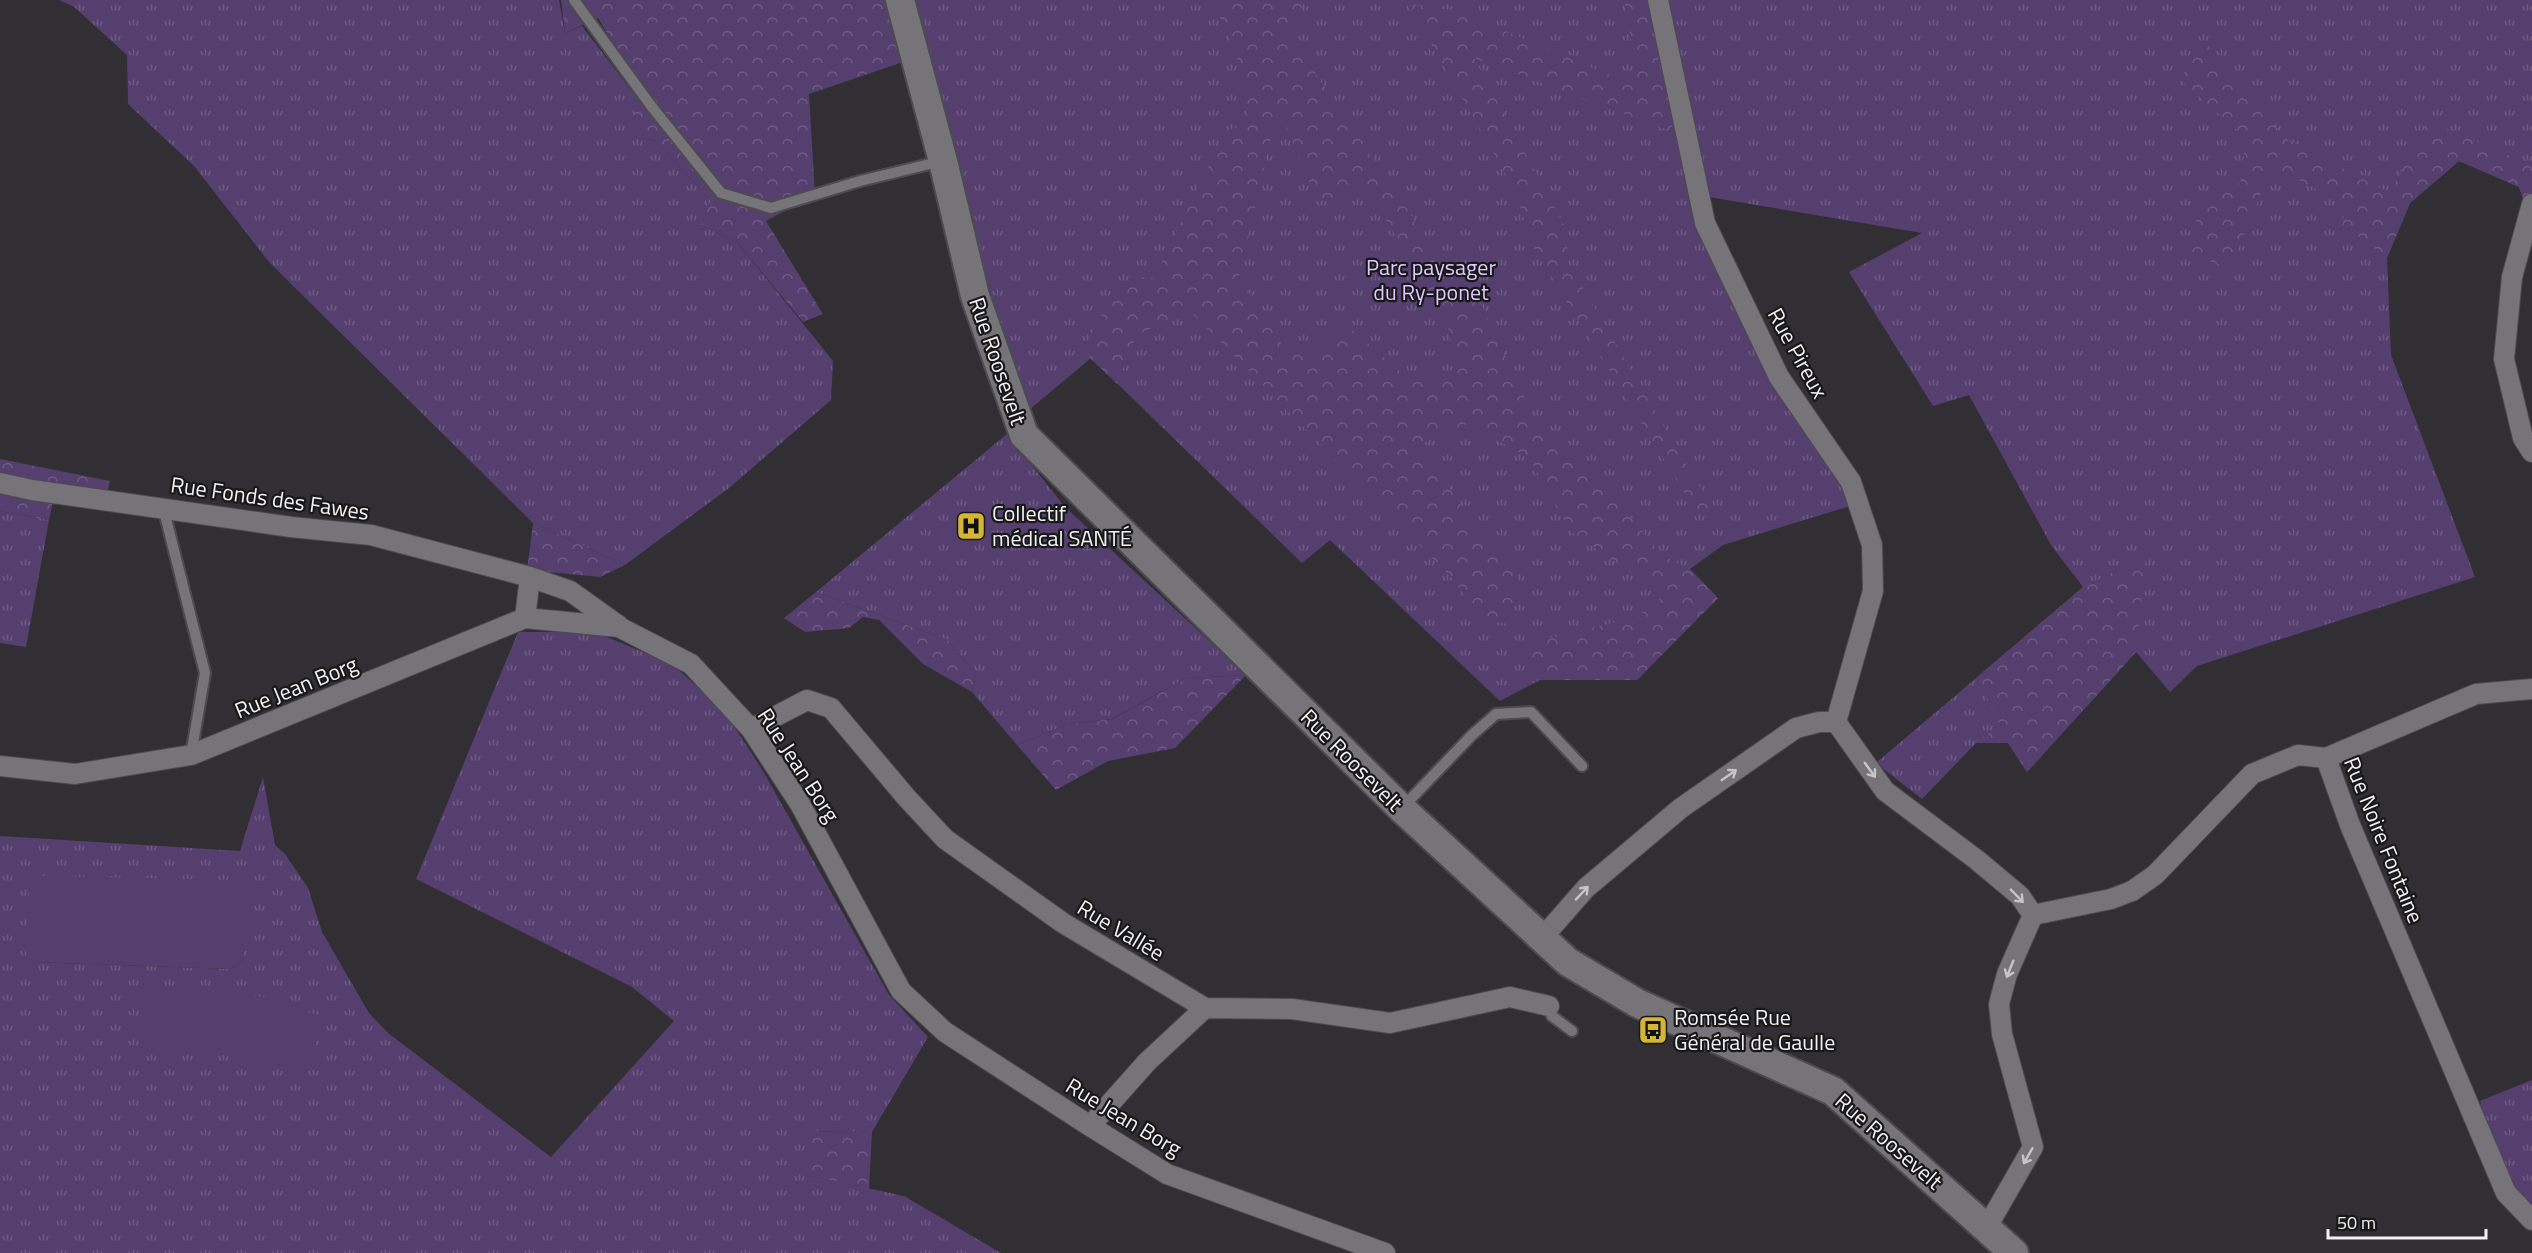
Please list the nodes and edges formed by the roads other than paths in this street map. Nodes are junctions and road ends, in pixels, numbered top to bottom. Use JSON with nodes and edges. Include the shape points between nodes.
{"nodes":[{"id":1,"x":574,"y":0,"type":"edge"},
{"id":2,"x":900,"y":0,"type":"edge"},
{"id":3,"x":1658,"y":0,"type":"edge"},
{"id":4,"x":943,"y":161,"type":"junction"},
{"id":5,"x":2532,"y":204,"type":"edge"},
{"id":6,"x":2532,"y":452,"type":"edge"},
{"id":7,"x":0,"y":483,"type":"edge"},
{"id":8,"x":163,"y":507,"type":"junction"},
{"id":9,"x":530,"y":577,"type":"junction"},
{"id":10,"x":525,"y":618,"type":"junction"},
{"id":11,"x":619,"y":627,"type":"junction"},
{"id":12,"x":2532,"y":689,"type":"edge"},
{"id":13,"x":1836,"y":722,"type":"junction"},
{"id":14,"x":751,"y":729,"type":"junction"},
{"id":15,"x":191,"y":755,"type":"junction"},
{"id":16,"x":2326,"y":758,"type":"junction"},
{"id":17,"x":1582,"y":765,"type":"dead end"},
{"id":18,"x":0,"y":766,"type":"edge"},
{"id":19,"x":1402,"y":809,"type":"junction"},
{"id":20,"x":2033,"y":915,"type":"junction"},
{"id":21,"x":1543,"y":937,"type":"junction"},
{"id":22,"x":1549,"y":1006,"type":"joint"},
{"id":23,"x":1205,"y":1008,"type":"junction"},
{"id":24,"x":1572,"y":1031,"type":"dead end"},
{"id":25,"x":1090,"y":1126,"type":"junction"},
{"id":26,"x":2532,"y":1220,"type":"edge"},
{"id":27,"x":1987,"y":1227,"type":"junction"},
{"id":28,"x":1385,"y":1253,"type":"edge"},
{"id":29,"x":2014,"y":1253,"type":"edge"}],
"edges":[{"from":1,"to":4,"type":"lane","via":[[652,107],[721,192],[771,208]]},
{"from":2,"to":4,"type":"main road","name":"Rue Roosevelt"},
{"from":3,"to":13,"type":"street","name":"Rue Pireux","via":[[1706,223],[1779,377],[1851,482],[1872,545],[1873,591]]},
{"from":4,"to":19,"type":"main road","name":"Rue Roosevelt","via":[[975,296],[1024,435]]},
{"from":5,"to":6,"type":"street","via":[[2512,277],[2504,359],[2523,438]]},
{"from":7,"to":8,"type":"street","name":"Rue Fonds des Fawes"},
{"from":8,"to":9,"type":"street","name":"Rue Fonds des Fawes","via":[[371,535]]},
{"from":8,"to":15,"type":"lane","via":[[205,673]]},
{"from":9,"to":10,"type":"street"},
{"from":9,"to":11,"type":"street","name":"Rue Fonds des Fawes","via":[[570,591]]},
{"from":10,"to":11,"type":"street","name":"Rue Jean Borg"},
{"from":10,"to":15,"type":"street","name":"Rue Jean Borg"},
{"from":11,"to":14,"type":"street","name":"Rue Jean Borg","via":[[691,664]]},
{"from":12,"to":16,"type":"street","via":[[2476,694]]},
{"from":13,"to":20,"type":"street","one_way":true,"via":[[1885,791],[2020,896]]},
{"from":21,"to":13,"type":"street","one_way":true,"via":[[1586,888],[1681,808],[1796,728]]},
{"from":14,"to":23,"type":"street","name":"Rue Vallée","via":[[807,700],[831,708],[945,839],[1063,923]]},
{"from":14,"to":25,"type":"street","name":"Rue Jean Borg","via":[[800,804],[901,991],[945,1032]]},
{"from":15,"to":18,"type":"street","name":"Rue Jean Borg","via":[[75,774]]},
{"from":16,"to":20,"type":"street","name":"Rue Noire Fontaine","via":[[2298,755],[2252,774],[2155,875],[2132,891]]},
{"from":16,"to":26,"type":"street","name":"Rue Noire Fontaine","via":[[2350,825],[2506,1193]]},
{"from":17,"to":19,"type":"lane","via":[[1531,712],[1496,714]]},
{"from":19,"to":21,"type":"main road","name":"Rue Roosevelt"},
{"from":20,"to":27,"type":"street","one_way":true,"via":[[2007,974],[1999,1004],[2002,1034],[2033,1147]]},
{"from":21,"to":27,"type":"main road","name":"Rue Roosevelt","via":[[1568,962],[1637,1004],[1833,1091]]},
{"from":22,"to":23,"type":"street","via":[[1510,998],[1390,1023],[1292,1009]]},
{"from":22,"to":24,"type":"lane","via":[[1552,1016]]},
{"from":23,"to":25,"type":"street","via":[[1147,1062]]},
{"from":25,"to":28,"type":"street","name":"Rue Jean Borg","via":[[1167,1174]]},
{"from":27,"to":29,"type":"main road","name":"Rue Roosevelt"}]}
